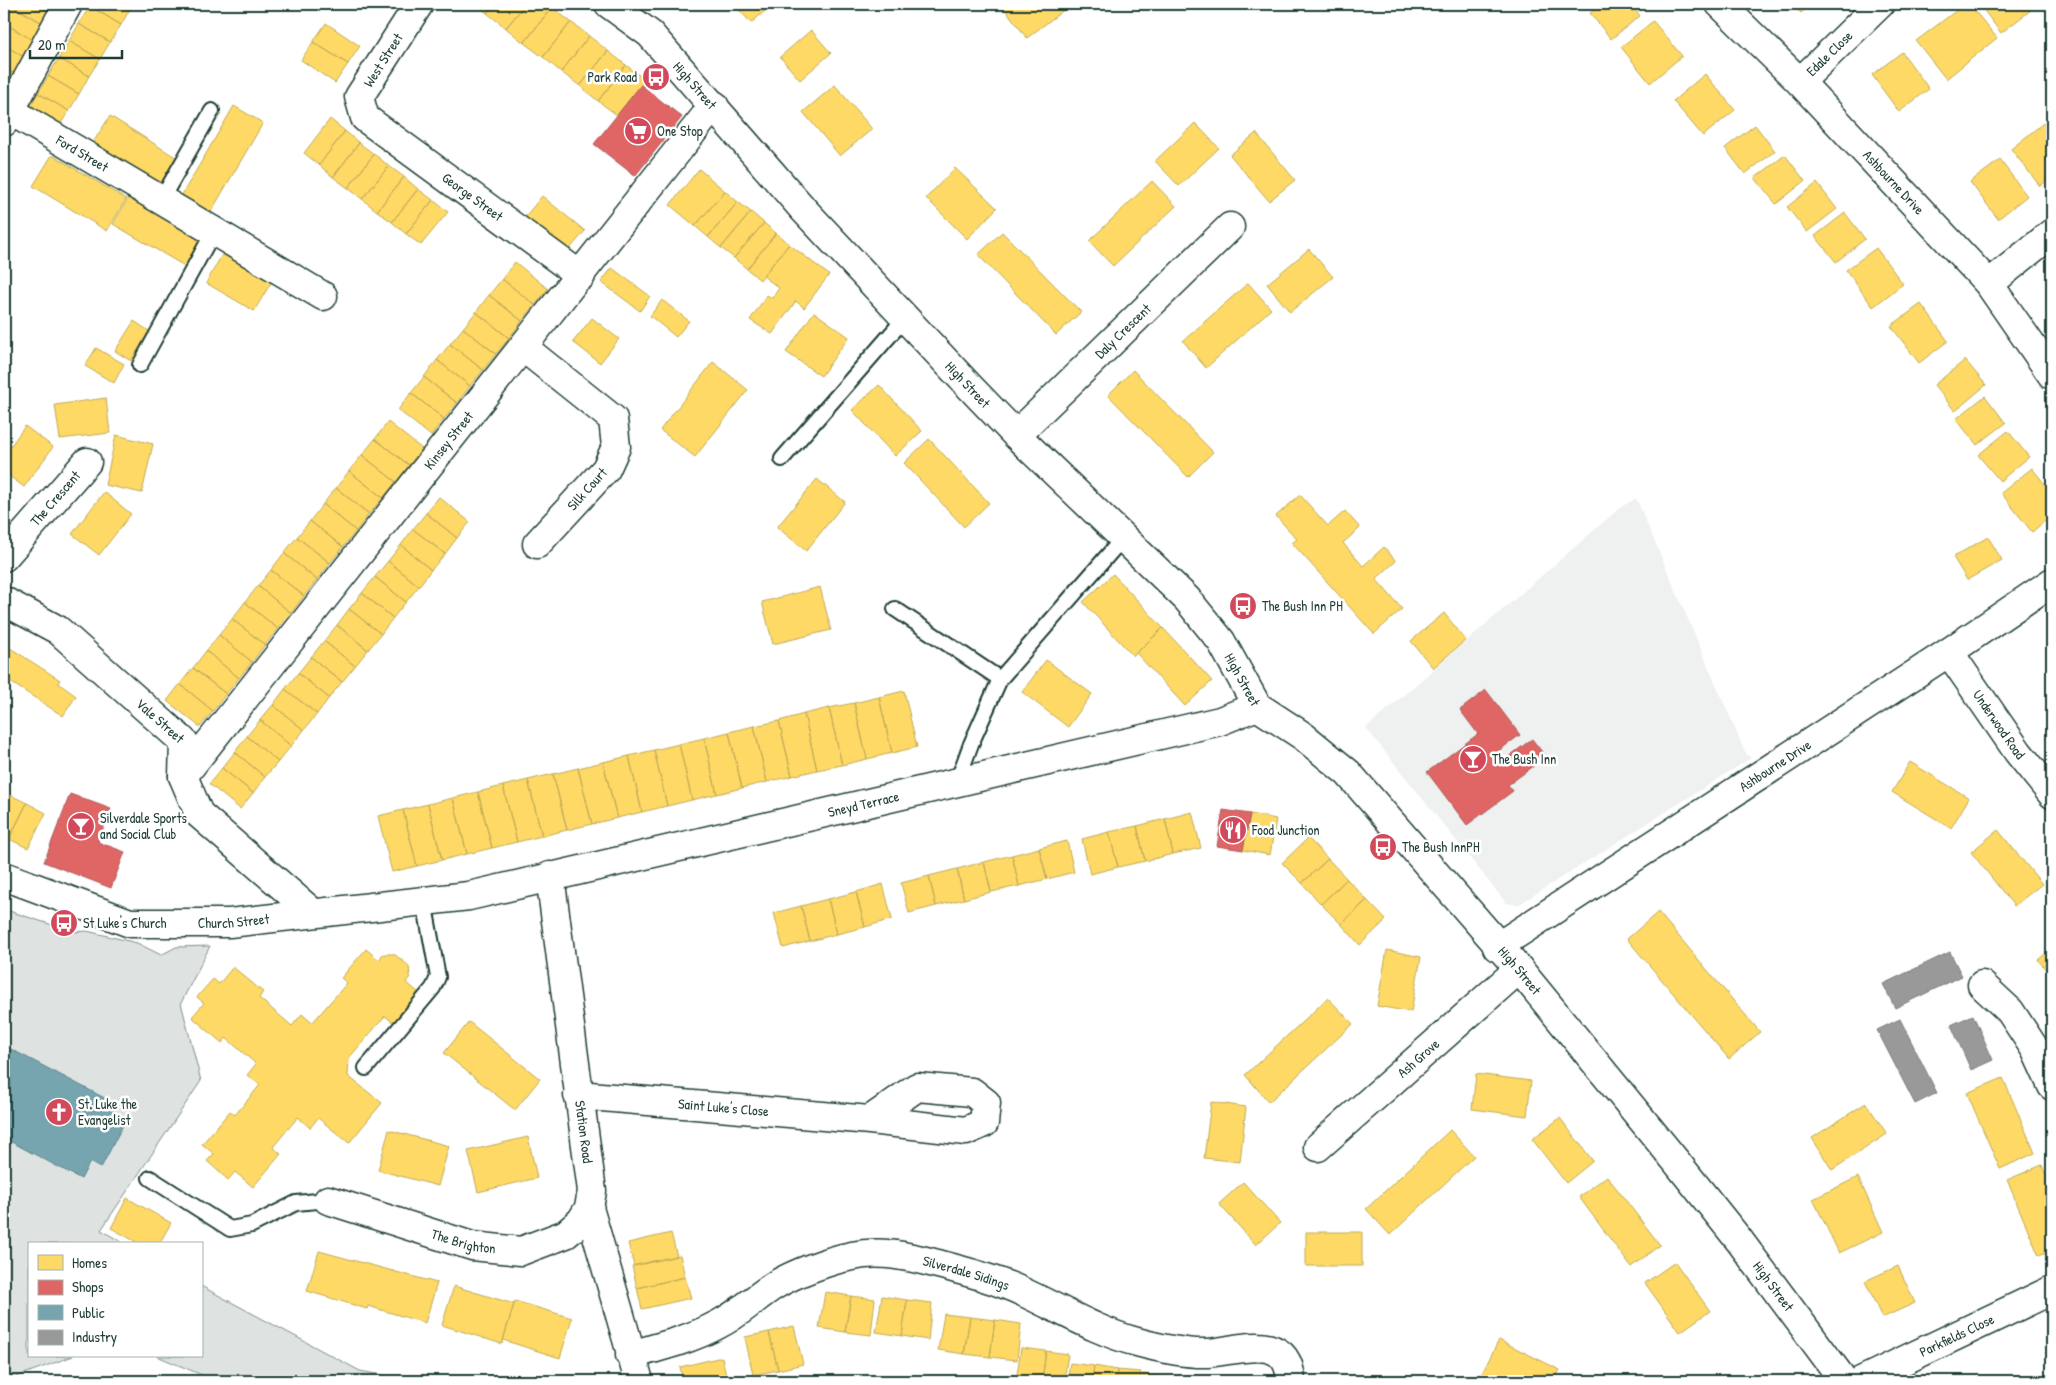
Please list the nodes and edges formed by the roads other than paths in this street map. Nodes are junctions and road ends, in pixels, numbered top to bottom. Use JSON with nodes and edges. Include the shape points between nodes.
{"nodes":[{"id":1,"x":68,"y":4,"type":"edge"},
{"id":2,"x":419,"y":4,"type":"edge"},
{"id":3,"x":609,"y":4,"type":"edge"},
{"id":4,"x":1720,"y":4,"type":"edge"},
{"id":5,"x":1880,"y":4,"type":"edge"},
{"id":6,"x":1800,"y":82,"type":"junction"},
{"id":7,"x":714,"y":105,"type":"junction"},
{"id":8,"x":212,"y":111,"type":"dead end"},
{"id":9,"x":6,"y":113,"type":"edge"},
{"id":10,"x":365,"y":118,"type":"joint"},
{"id":11,"x":161,"y":200,"type":"junction"},
{"id":12,"x":1230,"y":227,"type":"dead end"},
{"id":13,"x":214,"y":232,"type":"junction"},
{"id":14,"x":2052,"y":233,"type":"edge"},
{"id":15,"x":581,"y":276,"type":"junction"},
{"id":16,"x":1989,"y":284,"type":"junction"},
{"id":17,"x":322,"y":296,"type":"dead end"},
{"id":18,"x":905,"y":318,"type":"junction"},
{"id":19,"x":524,"y":348,"type":"junction"},
{"id":20,"x":140,"y":365,"type":"dead end"},
{"id":21,"x":2052,"y":375,"type":"edge"},
{"id":22,"x":1016,"y":435,"type":"junction"},
{"id":23,"x":782,"y":459,"type":"dead end"},
{"id":24,"x":87,"y":462,"type":"dead end"},
{"id":25,"x":1123,"y":538,"type":"junction"},
{"id":26,"x":537,"y":544,"type":"dead end"},
{"id":27,"x":4,"y":557,"type":"edge"},
{"id":28,"x":2052,"y":582,"type":"edge"},
{"id":29,"x":4,"y":600,"type":"edge"},
{"id":30,"x":895,"y":609,"type":"dead end"},
{"id":31,"x":1949,"y":652,"type":"junction"},
{"id":32,"x":1000,"y":679,"type":"junction"},
{"id":33,"x":1257,"y":706,"type":"junction"},
{"id":34,"x":183,"y":776,"type":"junction"},
{"id":35,"x":957,"y":782,"type":"junction"},
{"id":36,"x":2052,"y":794,"type":"edge"},
{"id":37,"x":4,"y":876,"type":"edge"},
{"id":38,"x":550,"y":876,"type":"junction"},
{"id":39,"x":469,"y":896,"type":"joint"},
{"id":40,"x":424,"y":901,"type":"junction"},
{"id":41,"x":313,"y":913,"type":"junction"},
{"id":42,"x":1497,"y":947,"type":"junction"},
{"id":43,"x":1519,"y":969,"type":"junction"},
{"id":44,"x":1982,"y":985,"type":"dead end"},
{"id":45,"x":366,"y":1068,"type":"dead end"},
{"id":46,"x":2052,"y":1086,"type":"edge"},
{"id":47,"x":578,"y":1095,"type":"junction"},
{"id":48,"x":870,"y":1120,"type":"dead end"},
{"id":49,"x":1318,"y":1147,"type":"dead end"},
{"id":50,"x":150,"y":1178,"type":"dead end"},
{"id":51,"x":328,"y":1200,"type":"joint"},
{"id":52,"x":589,"y":1208,"type":"junction"},
{"id":53,"x":2052,"y":1290,"type":"edge"},
{"id":54,"x":630,"y":1355,"type":"junction"},
{"id":55,"x":639,"y":1381,"type":"edge"},
{"id":56,"x":1291,"y":1381,"type":"edge"},
{"id":57,"x":1844,"y":1381,"type":"edge"},
{"id":58,"x":1861,"y":1381,"type":"edge"}],
"edges":[{"from":1,"to":9,"type":"street"},
{"from":2,"to":10,"type":"street","name":"West Street","via":[[359,97]]},
{"from":3,"to":7,"type":"street","name":"High Street","via":[[650,34]]},
{"from":4,"to":6,"type":"street","name":"Ashbourne Drive"},
{"from":5,"to":6,"type":"street","name":"Edale Close"},
{"from":6,"to":16,"type":"street","name":"Ashbourne Drive"},
{"from":7,"to":15,"type":"street","name":"Kinsey Street"},
{"from":7,"to":18,"type":"street","name":"High Street","via":[[804,210]]},
{"from":8,"to":11,"type":"lane"},
{"from":9,"to":11,"type":"street","name":"Ford Street"},
{"from":10,"to":15,"type":"street","name":"George Street"},
{"from":11,"to":13,"type":"street","name":"Ford Street"},
{"from":12,"to":22,"type":"street","name":"Daly Crescent"},
{"from":13,"to":17,"type":"street","name":"Ford Street"},
{"from":13,"to":20,"type":"lane"},
{"from":14,"to":16,"type":"street"},
{"from":15,"to":19,"type":"street","name":"Kinsey Street"},
{"from":16,"to":21,"type":"street","name":"Ashbourne Drive"},
{"from":18,"to":22,"type":"street","name":"High Street"},
{"from":18,"to":23,"type":"lane"},
{"from":19,"to":26,"type":"street","name":"Silk Court","via":[[613,419],[616,431],[616,447],[606,469]]},
{"from":19,"to":34,"type":"street","name":"Kinsey Street"},
{"from":22,"to":25,"type":"street","name":"High Street"},
{"from":24,"to":27,"type":"street","name":"The Crescent"},
{"from":25,"to":32,"type":"lane"},
{"from":25,"to":33,"type":"street","name":"High Street","via":[[1187,599],[1220,641]]},
{"from":28,"to":31,"type":"street","name":"Ashbourne Drive"},
{"from":29,"to":34,"type":"street","name":"Vale Street","via":[[58,630],[184,742]]},
{"from":30,"to":32,"type":"lane"},
{"from":31,"to":36,"type":"street","name":"Underwood Road","via":[[2018,752]]},
{"from":31,"to":42,"type":"street","name":"Ashbourne Drive"},
{"from":32,"to":35,"type":"lane"},
{"from":33,"to":35,"type":"street","name":"Sneyd Terrace","via":[[1220,721]]},
{"from":33,"to":42,"type":"street","name":"High Street","via":[[1302,736],[1348,773]]},
{"from":34,"to":41,"type":"street","name":"Vale Street","via":[[199,814]]},
{"from":35,"to":38,"type":"street","name":"Sneyd Terrace"},
{"from":37,"to":41,"type":"street","name":"Church Street","via":[[130,923],[229,923]]},
{"from":38,"to":39,"type":"street","name":"Sneyd Terrace"},
{"from":38,"to":47,"type":"street","name":"Station Road"},
{"from":39,"to":40,"type":"street","name":"Church Street"},
{"from":40,"to":41,"type":"street","name":"Church Street"},
{"from":40,"to":45,"type":"lane","via":[[438,977],[433,988]]},
{"from":42,"to":43,"type":"street","name":"High Street"},
{"from":43,"to":49,"type":"street","name":"Ash Grove"},
{"from":43,"to":57,"type":"street","name":"High Street","via":[[1739,1240]]},
{"from":44,"to":46,"type":"street","via":[[2010,1010],[2035,1049]]},
{"from":47,"to":48,"type":"street","name":"Saint Luke's Close"},
{"from":47,"to":52,"type":"street","name":"Station Road","via":[[592,1191]]},
{"from":50,"to":51,"type":"lane","via":[[230,1229],[252,1225],[296,1203]]},
{"from":51,"to":52,"type":"street","name":"The Brighton","via":[[472,1246],[521,1251],[566,1234],[581,1221]]},
{"from":52,"to":54,"type":"street","name":"Station Road"},
{"from":53,"to":58,"type":"street","name":"Parkfields Close"},
{"from":54,"to":55,"type":"street","name":"Station Road"},
{"from":54,"to":56,"type":"street","name":"Silverdale Sidings","via":[[720,1324],[776,1285],[798,1274],[851,1256],[879,1252],[981,1276],[1021,1291],[1080,1322],[1154,1347],[1207,1353],[1267,1347],[1288,1362]]}]}
